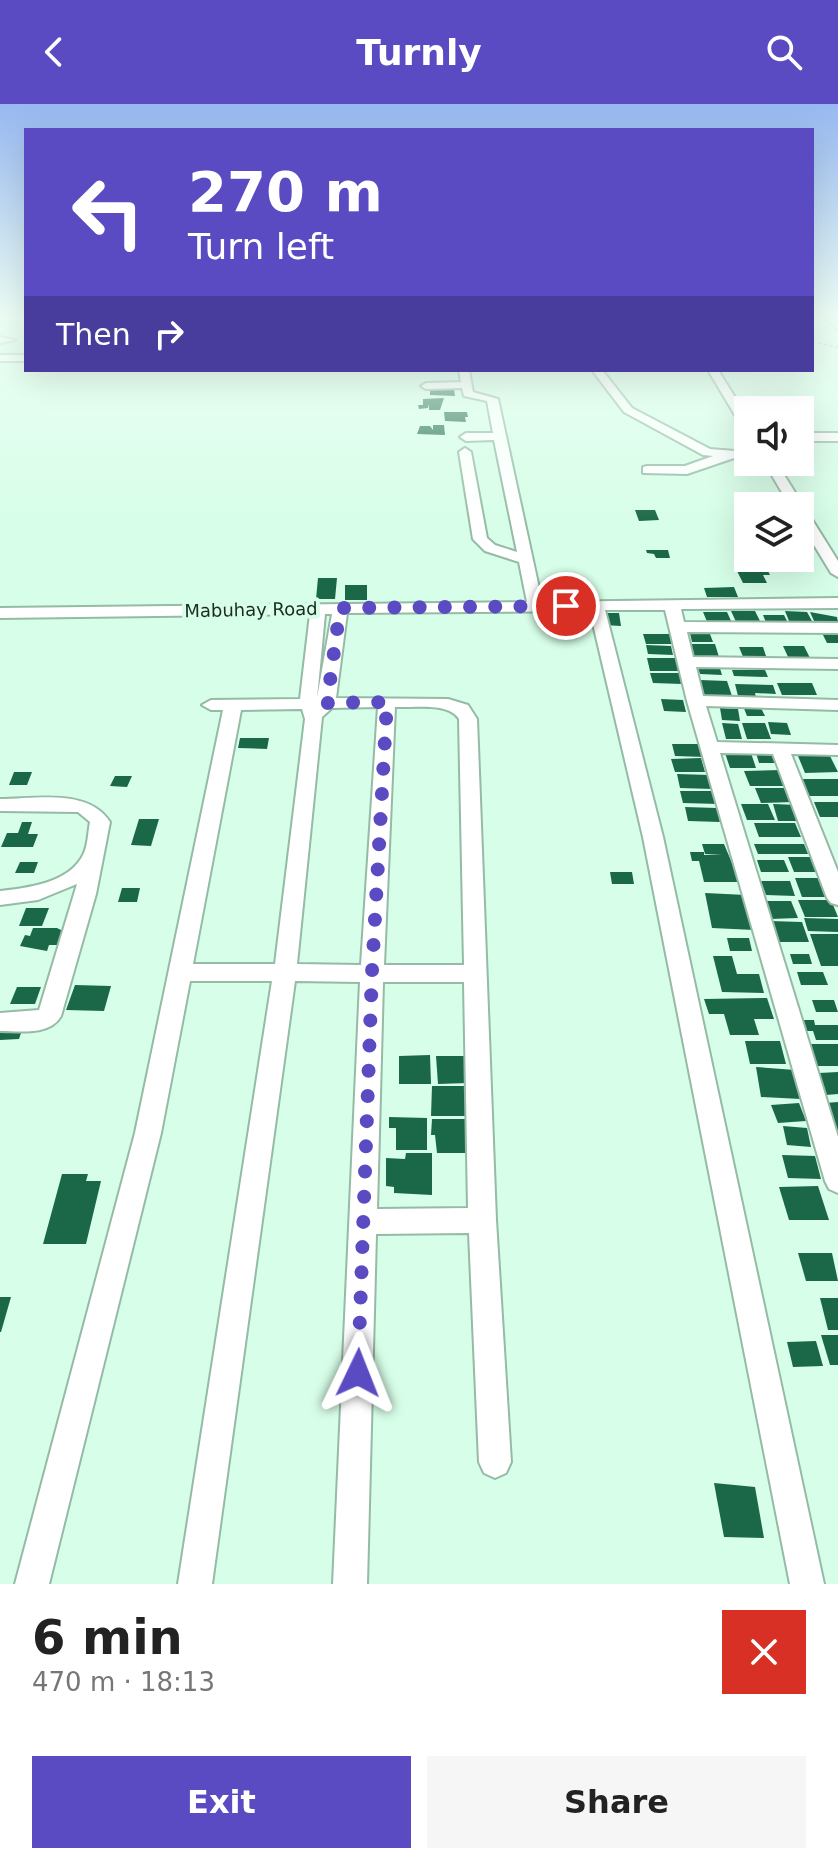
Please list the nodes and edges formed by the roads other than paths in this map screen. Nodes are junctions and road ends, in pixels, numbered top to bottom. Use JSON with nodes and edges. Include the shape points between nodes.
{"nodes":[{"id":1,"x":463,"y":385,"type":"edge"},
{"id":2,"x":466,"y":385,"type":"edge"},
{"id":3,"x":609,"y":385,"type":"edge"},
{"id":4,"x":722,"y":385,"type":"edge"},
{"id":5,"x":426,"y":386,"type":"dead end"},
{"id":6,"x":734,"y":404,"type":"edge"},
{"id":7,"x":499,"y":436,"type":"junction"},
{"id":8,"x":814,"y":437,"type":"edge"},
{"id":9,"x":838,"y":437,"type":"edge"},
{"id":10,"x":734,"y":455,"type":"edge"},
{"id":11,"x":734,"y":458,"type":"edge"},
{"id":12,"x":647,"y":470,"type":"dead end"},
{"id":13,"x":814,"y":534,"type":"edge"},
{"id":14,"x":526,"y":560,"type":"junction"},
{"id":15,"x":838,"y":573,"type":"edge"},
{"id":16,"x":838,"y":603,"type":"edge"},
{"id":17,"x":596,"y":605,"type":"junction"},
{"id":18,"x":672,"y":605,"type":"junction"},
{"id":19,"x":535,"y":606,"type":"junction"},
{"id":20,"x":340,"y":608,"type":"junction"},
{"id":21,"x":318,"y":609,"type":"junction"},
{"id":22,"x":0,"y":613,"type":"edge"},
{"id":23,"x":677,"y":627,"type":"junction"},
{"id":24,"x":838,"y":628,"type":"edge"},
{"id":25,"x":685,"y":662,"type":"junction"},
{"id":26,"x":838,"y":664,"type":"edge"},
{"id":27,"x":311,"y":670,"type":"junction"},
{"id":28,"x":330,"y":670,"type":"junction"},
{"id":29,"x":696,"y":701,"type":"junction"},
{"id":30,"x":387,"y":702,"type":"junction"},
{"id":31,"x":838,"y":705,"type":"edge"},
{"id":32,"x":316,"y":708,"type":"junction"},
{"id":33,"x":711,"y":747,"type":"junction"},
{"id":34,"x":780,"y":749,"type":"junction"},
{"id":35,"x":836,"y":754,"type":"edge"},
{"id":36,"x":0,"y":805,"type":"edge"},
{"id":37,"x":93,"y":856,"type":"junction"},
{"id":38,"x":0,"y":898,"type":"edge"},
{"id":39,"x":838,"y":898,"type":"edge"},
{"id":40,"x":181,"y":972,"type":"junction"},
{"id":41,"x":372,"y":972,"type":"junction"},
{"id":42,"x":285,"y":973,"type":"junction"},
{"id":43,"x":475,"y":974,"type":"junction"},
{"id":44,"x":0,"y":1022,"type":"edge"},
{"id":45,"x":833,"y":1144,"type":"edge"},
{"id":46,"x":838,"y":1181,"type":"edge"},
{"id":47,"x":482,"y":1220,"type":"junction"},
{"id":48,"x":364,"y":1222,"type":"junction"},
{"id":49,"x":495,"y":1462,"type":"dead end"},
{"id":50,"x":32,"y":1584,"type":"edge"},
{"id":51,"x":195,"y":1584,"type":"edge"},
{"id":52,"x":350,"y":1584,"type":"edge"},
{"id":53,"x":807,"y":1584,"type":"edge"}],
"edges":[{"from":1,"to":5,"type":"street"},
{"from":2,"to":7,"type":"street","via":[[469,395],[492,399]]},
{"from":3,"to":10,"type":"street","via":[[628,410],[707,452]]},
{"from":4,"to":6,"type":"street"},
{"from":7,"to":14,"type":"street"},
{"from":7,"to":14,"type":"street","via":[[466,444],[480,539],[490,548]]},
{"from":8,"to":9,"type":"street"},
{"from":11,"to":12,"type":"street","via":[[687,470]]},
{"from":13,"to":15,"type":"street"},
{"from":14,"to":19,"type":"street"},
{"from":16,"to":18,"type":"street","name":"Mabuhay Road"},
{"from":17,"to":18,"type":"street","name":"Mabuhay Road"},
{"from":17,"to":19,"type":"street","name":"Mabuhay Road"},
{"from":17,"to":53,"type":"street","via":[[679,949]]},
{"from":18,"to":23,"type":"street"},
{"from":19,"to":20,"type":"street","name":"Mabuhay Road"},
{"from":20,"to":21,"type":"street","name":"Mabuhay Road"},
{"from":20,"to":28,"type":"street"},
{"from":21,"to":22,"type":"street","name":"Mabuhay Road"},
{"from":21,"to":27,"type":"street"},
{"from":23,"to":24,"type":"street"},
{"from":23,"to":25,"type":"street"},
{"from":25,"to":26,"type":"street"},
{"from":25,"to":29,"type":"street"},
{"from":27,"to":28,"type":"street"},
{"from":27,"to":32,"type":"street"},
{"from":28,"to":32,"type":"street"},
{"from":29,"to":31,"type":"street"},
{"from":29,"to":33,"type":"street"},
{"from":30,"to":32,"type":"street"},
{"from":30,"to":41,"type":"street"},
{"from":30,"to":43,"type":"street","via":[[448,704],[462,709],[468,719]]},
{"from":32,"to":40,"type":"street","via":[[222,705]]},
{"from":32,"to":42,"type":"street"},
{"from":33,"to":34,"type":"street"},
{"from":33,"to":45,"type":"street"},
{"from":34,"to":35,"type":"street"},
{"from":34,"to":39,"type":"street"},
{"from":36,"to":37,"type":"street","via":[[81,806],[93,812],[100,822]]},
{"from":37,"to":38,"type":"street","via":[[68,882]]},
{"from":37,"to":44,"type":"street","via":[[49,1016],[36,1022]]},
{"from":40,"to":42,"type":"street"},
{"from":40,"to":50,"type":"street","via":[[148,1133]]},
{"from":41,"to":42,"type":"street"},
{"from":41,"to":43,"type":"street"},
{"from":41,"to":48,"type":"street"},
{"from":42,"to":51,"type":"street"},
{"from":43,"to":47,"type":"street"},
{"from":45,"to":46,"type":"street"},
{"from":47,"to":48,"type":"street"},
{"from":47,"to":49,"type":"street"},
{"from":48,"to":52,"type":"street"}]}
